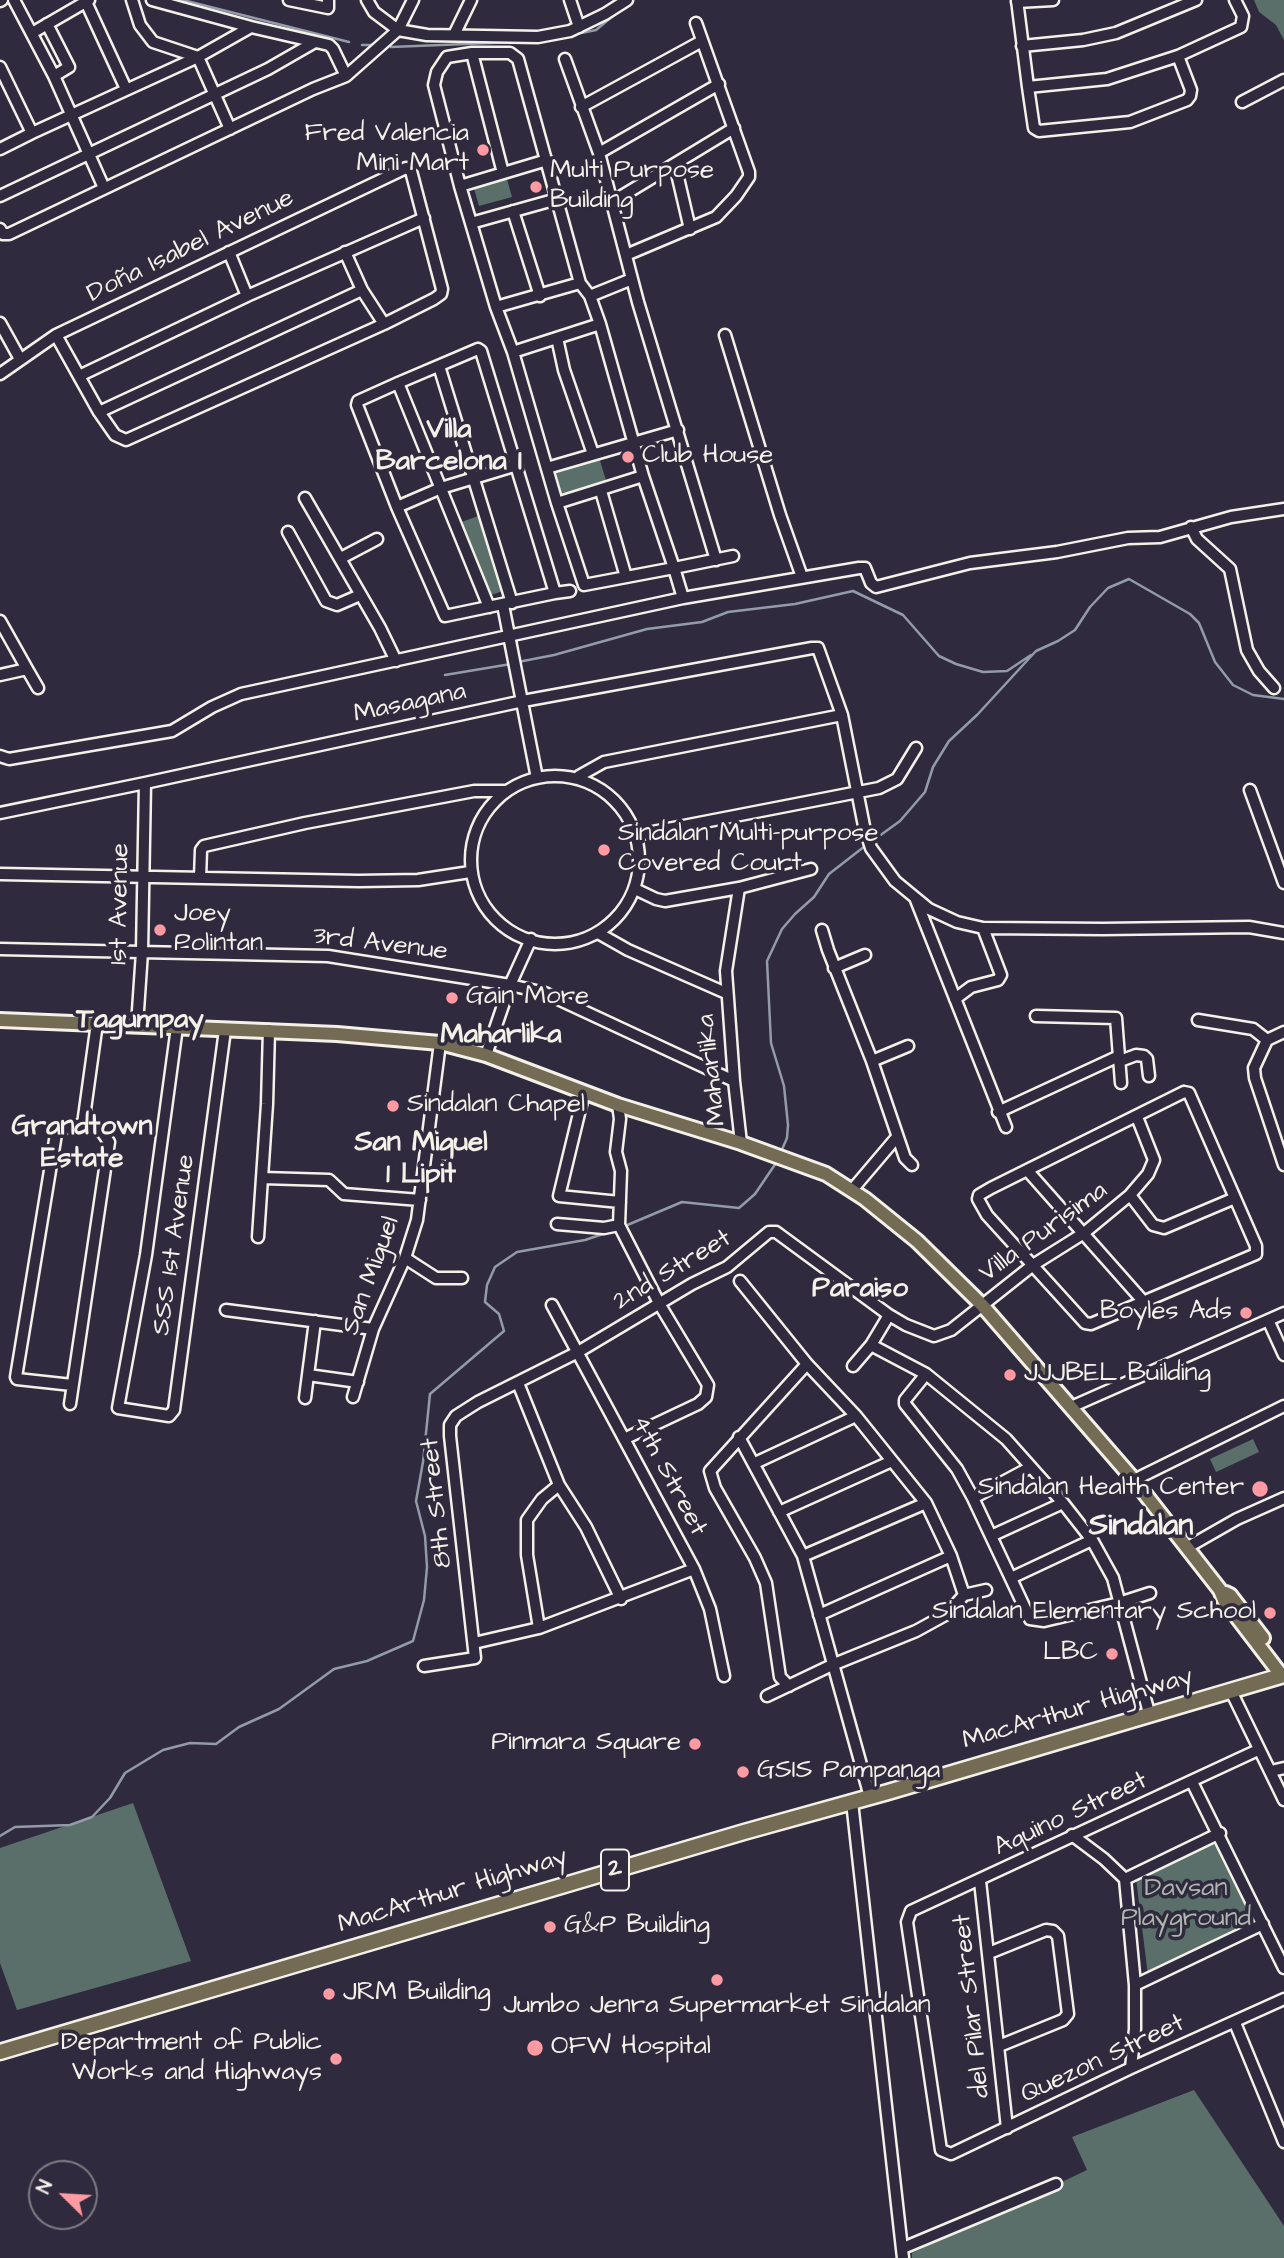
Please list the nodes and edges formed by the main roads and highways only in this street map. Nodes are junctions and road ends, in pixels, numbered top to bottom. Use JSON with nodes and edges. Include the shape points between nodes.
{"nodes":[{"id":1,"x":0,"y":1020,"type":"edge"},
{"id":2,"x":1283,"y":1673,"type":"edge"},
{"id":3,"x":0,"y":2052,"type":"edge"}],
"edges":[{"from":1,"to":2,"type":"main road","via":[[269,1030],[440,1044],[486,1055],[618,1105],[826,1174],[917,1241],[982,1305],[1134,1480]]},
{"from":2,"to":3,"type":"highway","name":"MacArthur Highway","number":"2"}]}
